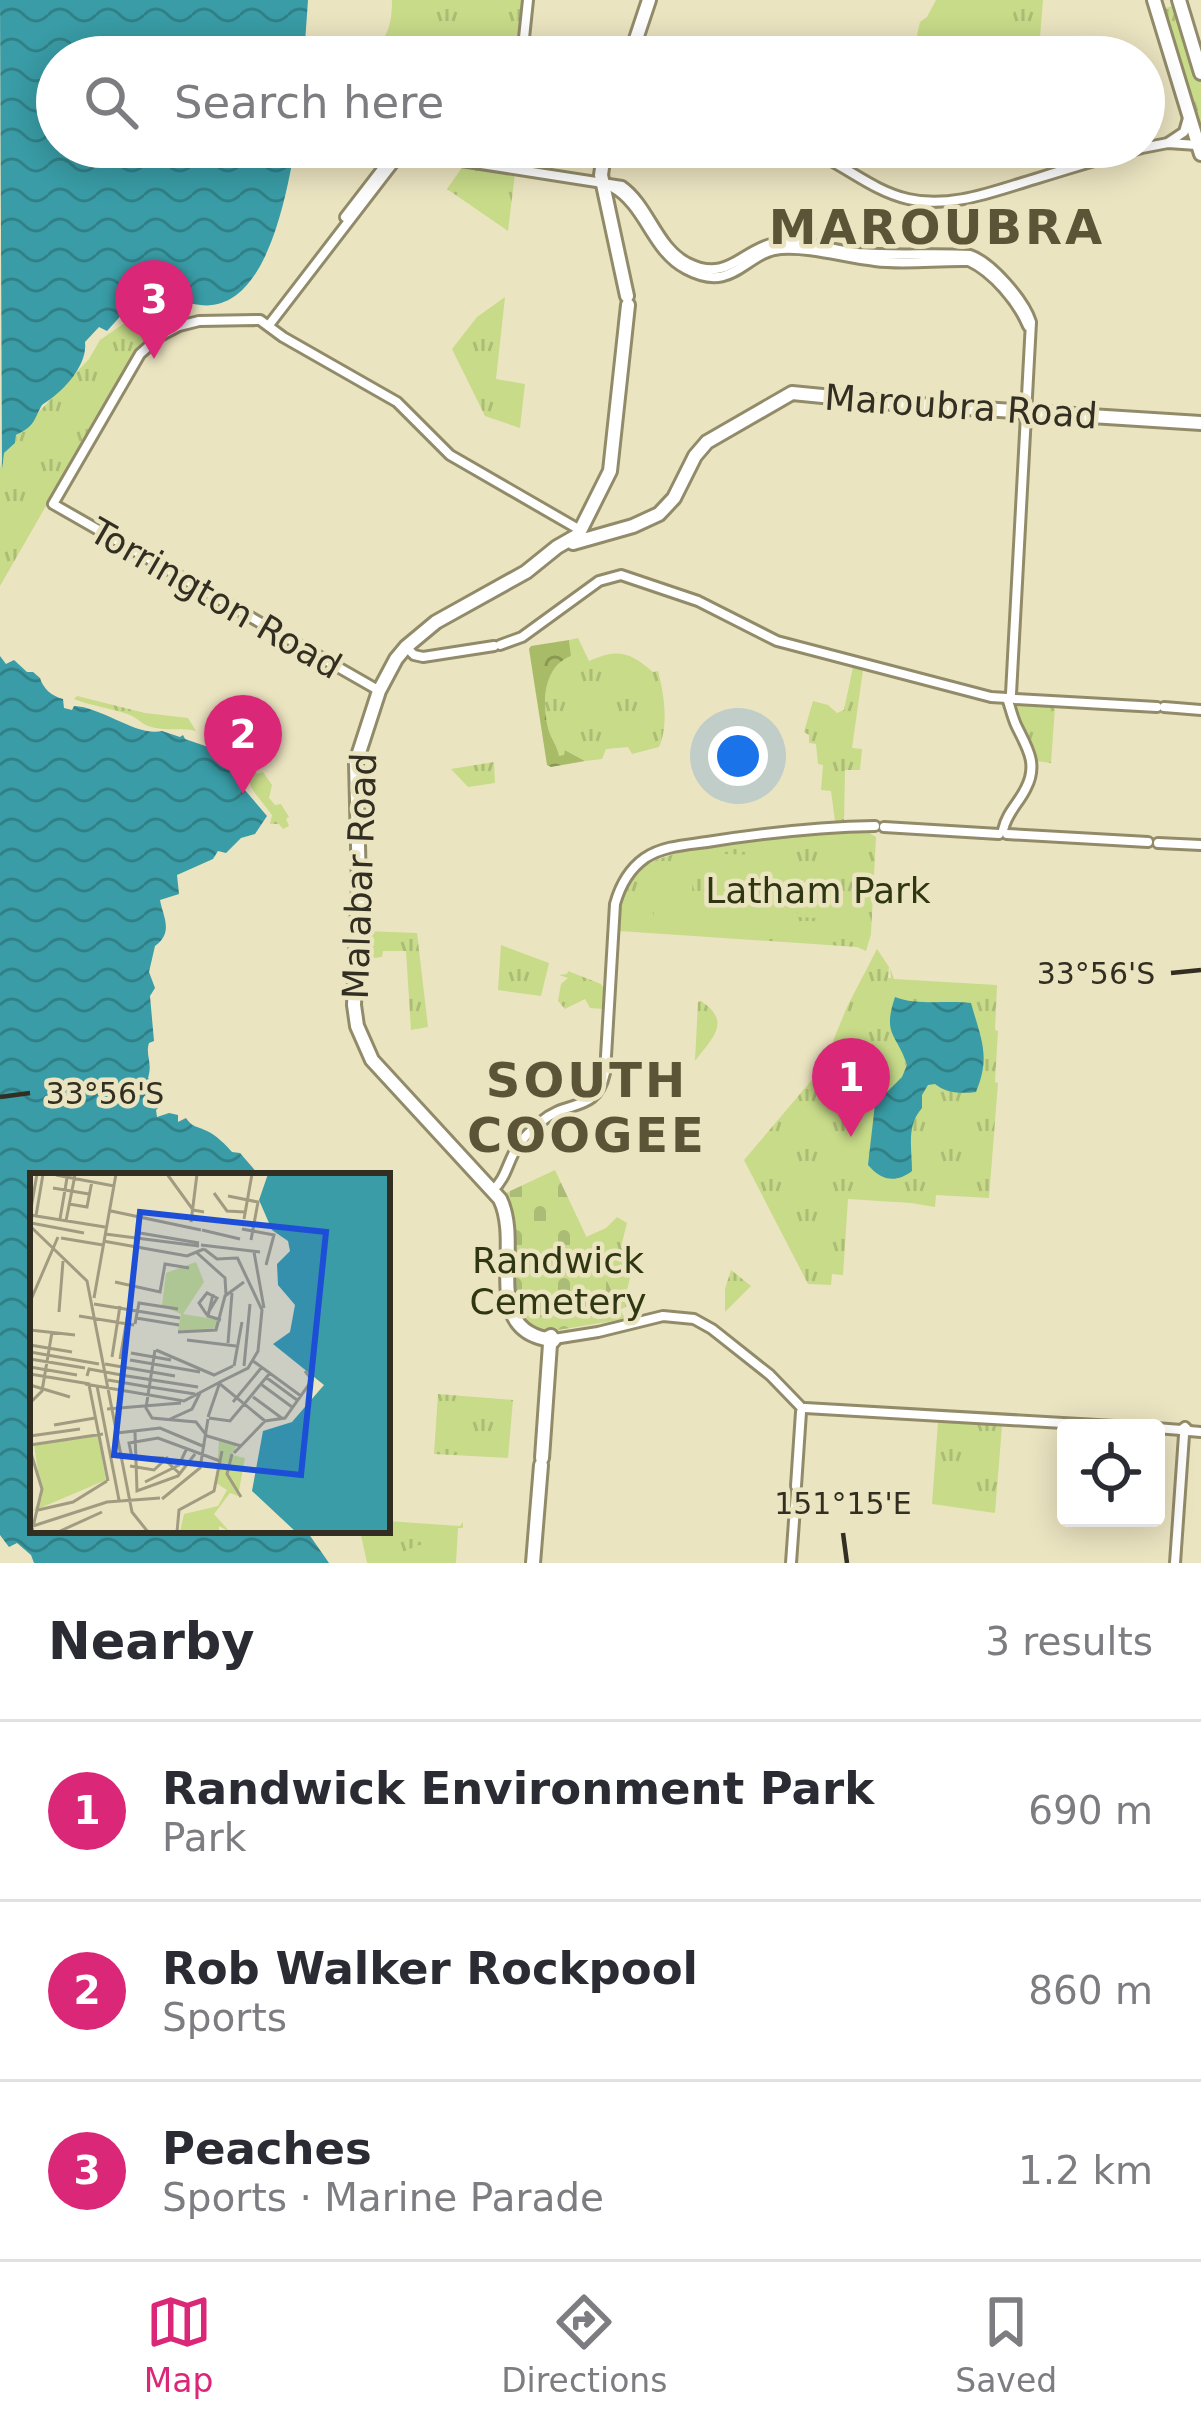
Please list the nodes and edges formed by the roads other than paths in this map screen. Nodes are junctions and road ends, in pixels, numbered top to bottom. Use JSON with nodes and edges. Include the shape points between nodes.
{"nodes":[{"id":1,"x":528,"y":0,"type":"edge"},
{"id":2,"x":645,"y":0,"type":"edge"},
{"id":3,"x":1154,"y":0,"type":"edge"},
{"id":4,"x":1179,"y":0,"type":"edge"},
{"id":5,"x":524,"y":36,"type":"edge"},
{"id":6,"x":633,"y":36,"type":"edge"},
{"id":7,"x":1201,"y":73,"type":"edge"},
{"id":8,"x":1189,"y":112,"type":"junction"},
{"id":9,"x":1165,"y":144,"type":"joint"},
{"id":10,"x":1198,"y":151,"type":"edge"},
{"id":11,"x":387,"y":168,"type":"edge"},
{"id":12,"x":510,"y":168,"type":"edge"},
{"id":13,"x":603,"y":168,"type":"edge"},
{"id":14,"x":844,"y":168,"type":"edge"},
{"id":15,"x":1072,"y":168,"type":"edge"},
{"id":16,"x":603,"y":182,"type":"junction"},
{"id":17,"x":267,"y":319,"type":"junction"},
{"id":18,"x":1027,"y":412,"type":"junction"},
{"id":19,"x":1201,"y":423,"type":"edge"},
{"id":20,"x":574,"y":527,"type":"junction"},
{"id":21,"x":612,"y":531,"type":"junction"},
{"id":22,"x":597,"y":538,"type":"junction"},
{"id":23,"x":566,"y":542,"type":"junction"},
{"id":24,"x":406,"y":647,"type":"junction"},
{"id":25,"x":379,"y":691,"type":"junction"},
{"id":26,"x":1011,"y":698,"type":"junction"},
{"id":27,"x":1201,"y":710,"type":"edge"},
{"id":28,"x":1003,"y":832,"type":"junction"},
{"id":29,"x":1201,"y":845,"type":"edge"},
{"id":30,"x":493,"y":1190,"type":"junction"},
{"id":31,"x":550,"y":1341,"type":"junction"},
{"id":32,"x":802,"y":1409,"type":"junction"},
{"id":33,"x":1057,"y":1423,"type":"edge"},
{"id":34,"x":1165,"y":1430,"type":"edge"},
{"id":35,"x":1185,"y":1432,"type":"junction"},
{"id":36,"x":1201,"y":1432,"type":"edge"},
{"id":37,"x":533,"y":1563,"type":"edge"},
{"id":38,"x":791,"y":1563,"type":"edge"},
{"id":39,"x":1175,"y":1563,"type":"edge"}],
"edges":[{"from":1,"to":5,"type":"street"},
{"from":2,"to":6,"type":"main road"},
{"from":3,"to":8,"type":"main road"},
{"from":4,"to":7,"type":"main road"},
{"from":8,"to":9,"type":"street","via":[[1184,133]]},
{"from":8,"to":10,"type":"main road"},
{"from":9,"to":10,"type":"street"},
{"from":11,"to":17,"type":"street"},
{"from":12,"to":16,"type":"street"},
{"from":13,"to":16,"type":"main road","name":"Malabar Road"},
{"from":14,"to":15,"type":"street","via":[[895,196],[944,202]]},
{"from":16,"to":18,"type":"street","via":[[628,190],[673,253],[700,268],[733,265],[782,242],[977,256],[1029,316]]},
{"from":16,"to":20,"type":"main road","name":"Malabar Road","via":[[628,300],[610,471]]},
{"from":17,"to":20,"type":"street","via":[[283,337],[397,402],[450,455]]},
{"from":17,"to":25,"type":"street","name":"Torrington Road","via":[[185,324],[151,343],[53,504]]},
{"from":18,"to":19,"type":"main road","name":"Maroubra Road"},
{"from":18,"to":21,"type":"main road","name":"Maroubra Road","via":[[787,394],[707,442],[663,511]]},
{"from":18,"to":26,"type":"street"},
{"from":20,"to":21,"type":"main road"},
{"from":20,"to":22,"type":"main road"},
{"from":20,"to":23,"type":"main road","name":"Malabar Road","via":[[575,538]]},
{"from":21,"to":22,"type":"main road","name":"Maroubra Road"},
{"from":22,"to":23,"type":"main road","name":"Maroubra Road"},
{"from":23,"to":24,"type":"main road","name":"Malabar Road"},
{"from":24,"to":25,"type":"main road","name":"Malabar Road"},
{"from":24,"to":26,"type":"street","via":[[423,657],[497,646],[618,575],[698,601],[777,641]]},
{"from":25,"to":30,"type":"main road","name":"Malabar Road","via":[[356,761],[356,1021],[372,1060]]},
{"from":26,"to":27,"type":"street"},
{"from":26,"to":28,"type":"street","via":[[1031,767]]},
{"from":28,"to":29,"type":"street"},
{"from":28,"to":30,"type":"street","via":[[807,828],[668,848],[637,864],[615,904],[603,1083],[587,1102],[538,1124]]},
{"from":30,"to":31,"type":"main road","name":"Malabar Road","via":[[506,1215],[510,1313],[525,1333]]},
{"from":31,"to":32,"type":"street","via":[[663,1316],[694,1319]]},
{"from":31,"to":37,"type":"main road"},
{"from":32,"to":33,"type":"street"},
{"from":32,"to":38,"type":"street"},
{"from":34,"to":35,"type":"street"},
{"from":35,"to":36,"type":"street"},
{"from":35,"to":39,"type":"street"}]}
